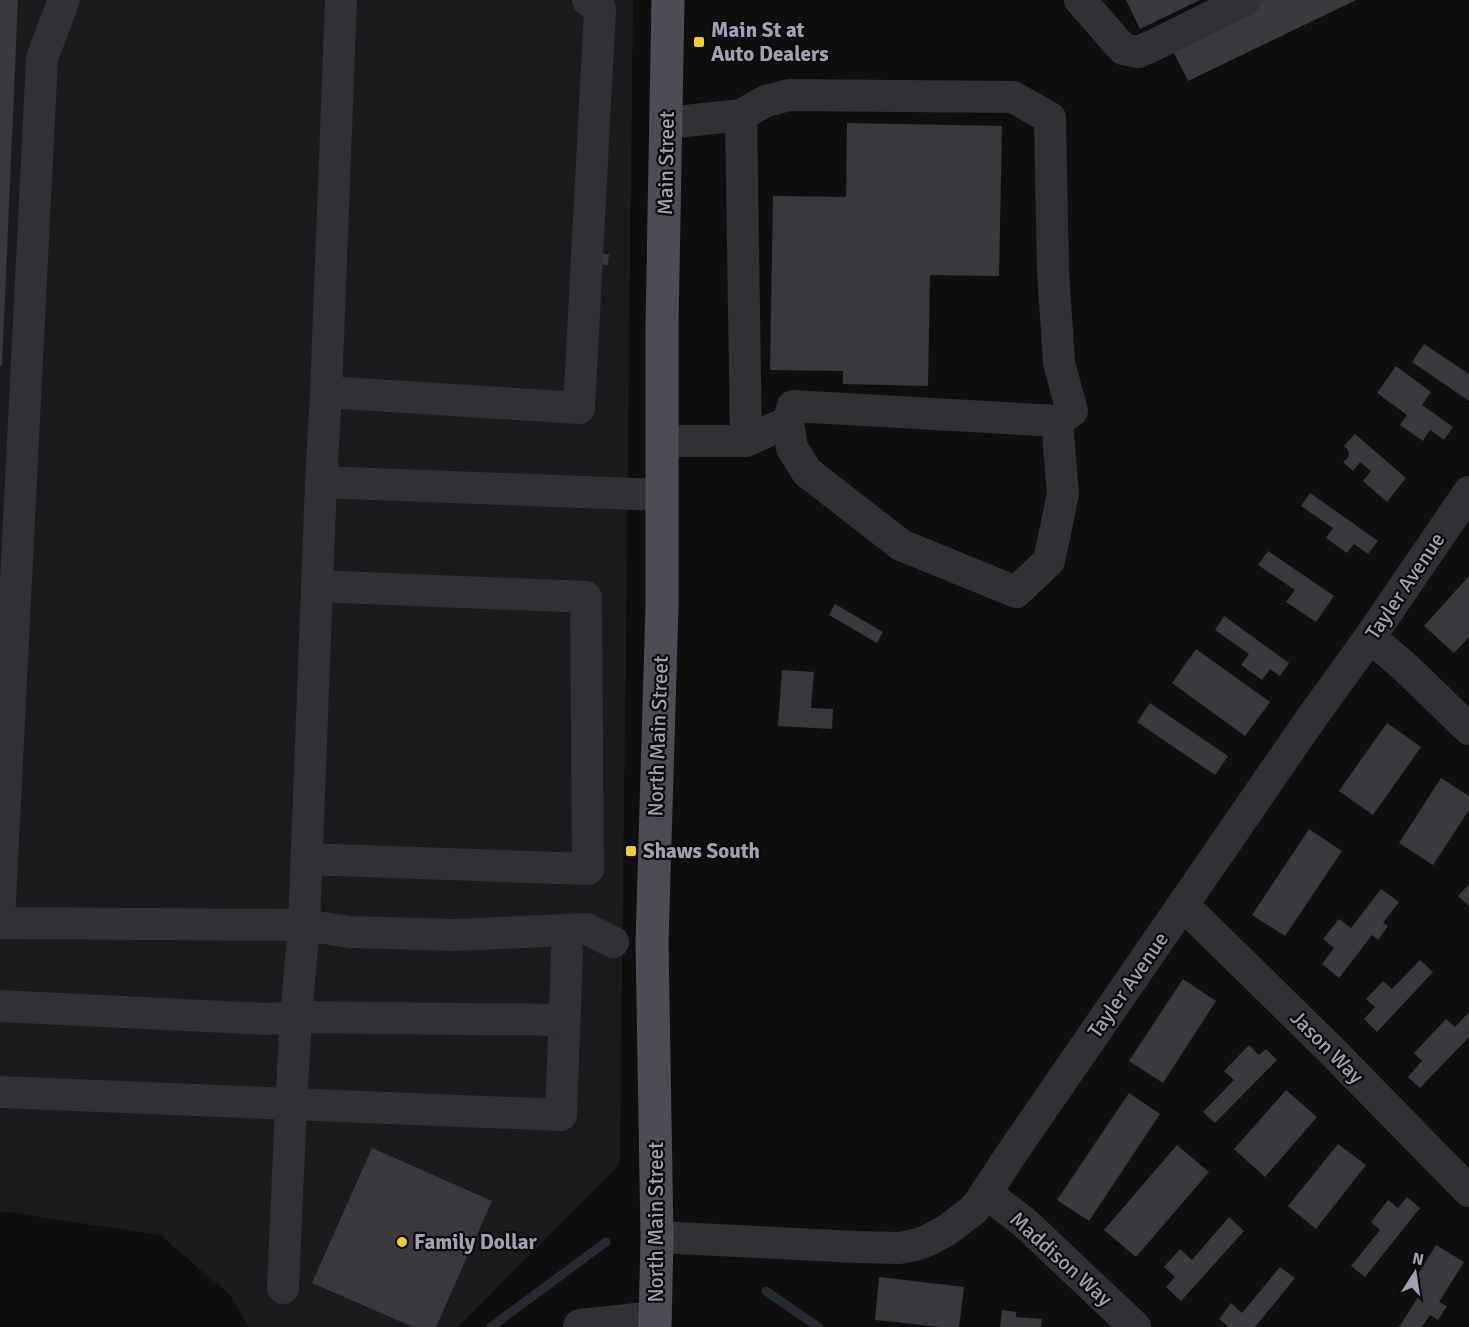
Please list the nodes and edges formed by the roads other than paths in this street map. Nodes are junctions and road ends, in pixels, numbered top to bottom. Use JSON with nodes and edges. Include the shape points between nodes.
{"nodes":[{"id":1,"x":64,"y":0,"type":"edge"},
{"id":2,"x":341,"y":0,"type":"edge"},
{"id":3,"x":588,"y":0,"type":"edge"},
{"id":4,"x":668,"y":0,"type":"edge"},
{"id":5,"x":1080,"y":0,"type":"edge"},
{"id":6,"x":1245,"y":0,"type":"edge"},
{"id":7,"x":741,"y":115,"type":"junction"},
{"id":8,"x":667,"y":123,"type":"junction"},
{"id":9,"x":662,"y":326,"type":"joint"},
{"id":10,"x":326,"y":392,"type":"junction"},
{"id":11,"x":1057,"y":420,"type":"junction"},
{"id":12,"x":788,"y":422,"type":"junction"},
{"id":13,"x":663,"y":441,"type":"junction"},
{"id":14,"x":746,"y":441,"type":"junction"},
{"id":15,"x":321,"y":482,"type":"junction"},
{"id":16,"x":1469,"y":492,"type":"edge"},
{"id":17,"x":663,"y":495,"type":"junction"},
{"id":18,"x":317,"y":586,"type":"junction"},
{"id":19,"x":1370,"y":637,"type":"junction"},
{"id":20,"x":1469,"y":729,"type":"edge"},
{"id":21,"x":307,"y":859,"type":"junction"},
{"id":22,"x":0,"y":903,"type":"edge"},
{"id":23,"x":1183,"y":905,"type":"junction"},
{"id":24,"x":0,"y":923,"type":"edge"},
{"id":25,"x":304,"y":925,"type":"junction"},
{"id":26,"x":456,"y":935,"type":"junction"},
{"id":27,"x":613,"y":942,"type":"junction"},
{"id":28,"x":652,"y":942,"type":"junction"},
{"id":29,"x":567,"y":952,"type":"junction"},
{"id":30,"x":0,"y":1006,"type":"edge"},
{"id":31,"x":296,"y":1017,"type":"junction"},
{"id":32,"x":564,"y":1020,"type":"junction"},
{"id":33,"x":0,"y":1092,"type":"edge"},
{"id":34,"x":291,"y":1105,"type":"junction"},
{"id":35,"x":1469,"y":1191,"type":"edge"},
{"id":36,"x":986,"y":1193,"type":"junction"},
{"id":37,"x":657,"y":1237,"type":"junction"},
{"id":38,"x":283,"y":1288,"type":"dead end"},
{"id":39,"x":655,"y":1322,"type":"edge"},
{"id":40,"x":579,"y":1327,"type":"edge"},
{"id":41,"x":1136,"y":1327,"type":"edge"}],
"edges":[{"from":1,"to":22,"type":"street","via":[[42,58]]},
{"from":2,"to":10,"type":"street"},
{"from":3,"to":10,"type":"street","via":[[600,9],[579,408]]},
{"from":4,"to":8,"type":"main road","name":"Main Street"},
{"from":5,"to":6,"type":"street","via":[[1123,49],[1138,52]]},
{"from":7,"to":8,"type":"street"},
{"from":7,"to":11,"type":"street","via":[[766,101],[789,95],[1013,97],[1050,118],[1059,363],[1072,411]]},
{"from":7,"to":14,"type":"street"},
{"from":8,"to":9,"type":"main road","name":"Main Street"},
{"from":9,"to":13,"type":"main road","name":"North Main Street"},
{"from":10,"to":15,"type":"street"},
{"from":11,"to":12,"type":"street","via":[[794,406]]},
{"from":11,"to":12,"type":"street","via":[[1064,494],[1049,561],[1016,592],[901,545],[807,472],[792,448]]},
{"from":12,"to":14,"type":"street"},
{"from":13,"to":14,"type":"street"},
{"from":13,"to":17,"type":"main road","name":"North Main Street"},
{"from":15,"to":17,"type":"street"},
{"from":15,"to":18,"type":"street"},
{"from":16,"to":19,"type":"street","name":"Tayler Avenue"},
{"from":17,"to":28,"type":"main road","name":"North Main Street"},
{"from":18,"to":21,"type":"street"},
{"from":18,"to":21,"type":"street","via":[[586,597],[588,869]]},
{"from":19,"to":20,"type":"street"},
{"from":19,"to":23,"type":"street","name":"Tayler Avenue"},
{"from":21,"to":25,"type":"street"},
{"from":23,"to":35,"type":"street","name":"Jason Way"},
{"from":23,"to":36,"type":"street","name":"Tayler Avenue"},
{"from":24,"to":25,"type":"street"},
{"from":25,"to":26,"type":"street","via":[[350,932]]},
{"from":25,"to":31,"type":"street"},
{"from":26,"to":27,"type":"street","via":[[587,929]]},
{"from":26,"to":29,"type":"street"},
{"from":27,"to":28,"type":"street"},
{"from":27,"to":29,"type":"street","via":[[585,955]]},
{"from":28,"to":37,"type":"main road","name":"North Main Street"},
{"from":29,"to":32,"type":"street"},
{"from":30,"to":31,"type":"street","via":[[268,1019]]},
{"from":31,"to":32,"type":"street"},
{"from":31,"to":34,"type":"street"},
{"from":32,"to":34,"type":"street","via":[[561,1115]]},
{"from":33,"to":34,"type":"street"},
{"from":34,"to":38,"type":"street"},
{"from":36,"to":37,"type":"street","name":"Tayler Avenue","via":[[972,1211],[947,1230],[915,1245],[898,1248]]},
{"from":36,"to":41,"type":"street","name":"Maddison Way"},
{"from":37,"to":39,"type":"main road","name":"North Main Street"},
{"from":39,"to":40,"type":"street"}]}
